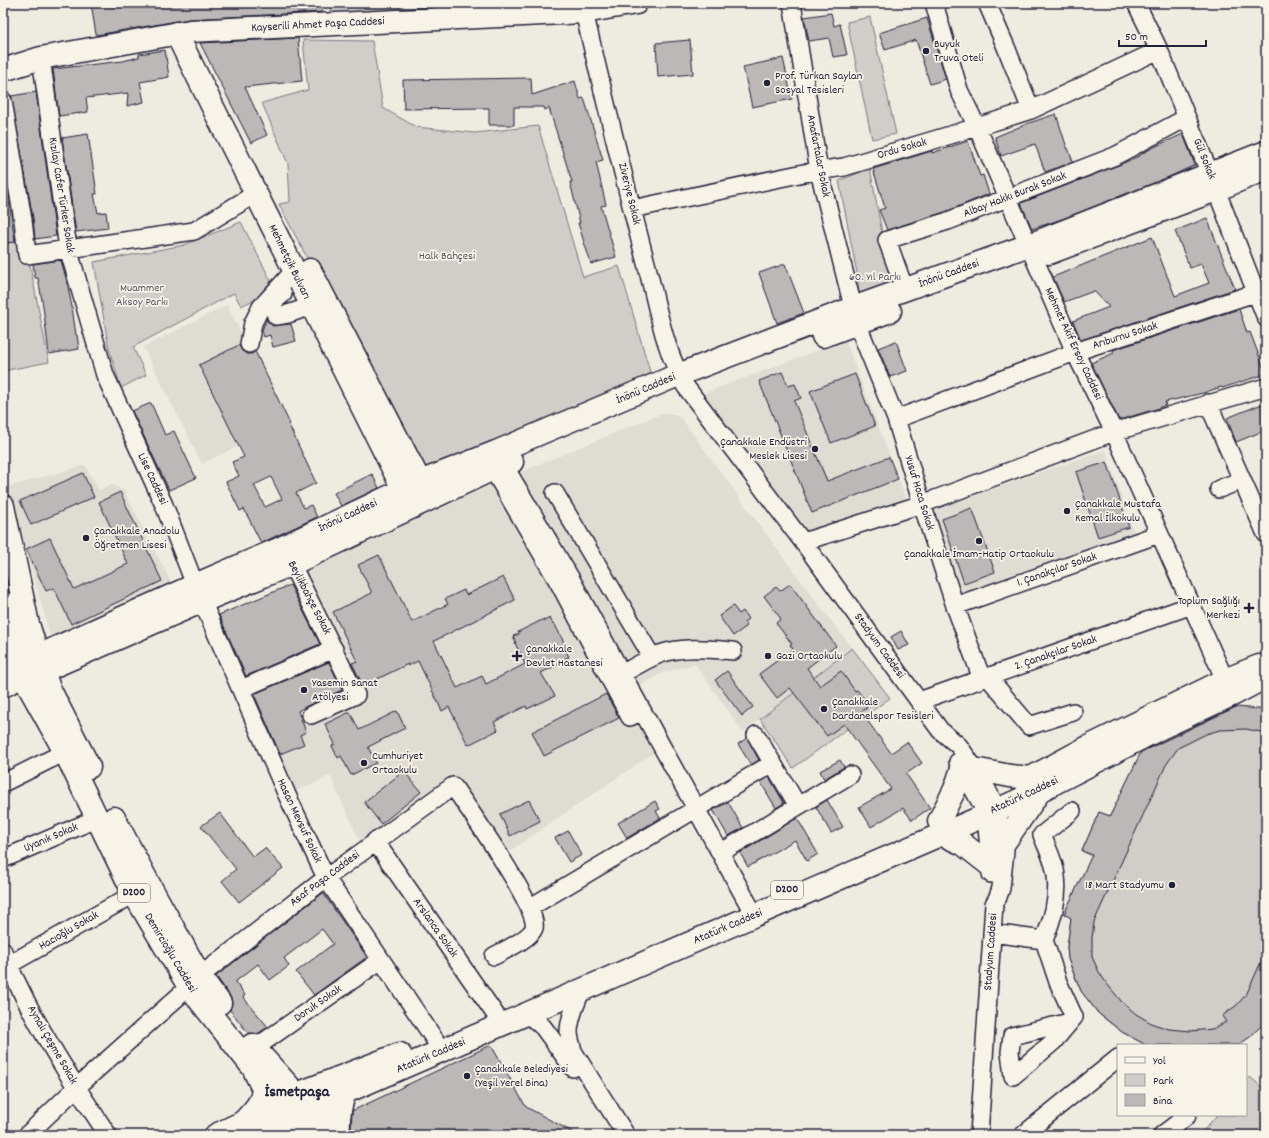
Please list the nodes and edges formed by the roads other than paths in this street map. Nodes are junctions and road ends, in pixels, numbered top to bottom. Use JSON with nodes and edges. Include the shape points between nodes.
{"nodes":[{"id":1,"x":636,"y":3,"type":"edge"},
{"id":2,"x":792,"y":3,"type":"edge"},
{"id":3,"x":934,"y":3,"type":"edge"},
{"id":4,"x":987,"y":3,"type":"edge"},
{"id":5,"x":1136,"y":3,"type":"edge"},
{"id":6,"x":584,"y":12,"type":"junction"},
{"id":7,"x":183,"y":32,"type":"junction"},
{"id":8,"x":1159,"y":50,"type":"junction"},
{"id":9,"x":41,"y":58,"type":"junction"},
{"id":10,"x":3,"y":70,"type":"edge"},
{"id":11,"x":3,"y":101,"type":"edge"},
{"id":12,"x":1031,"y":110,"type":"junction"},
{"id":13,"x":1186,"y":118,"type":"junction"},
{"id":14,"x":977,"y":127,"type":"junction"},
{"id":15,"x":1266,"y":152,"type":"edge"},
{"id":16,"x":1266,"y":170,"type":"edge"},
{"id":17,"x":819,"y":171,"type":"junction"},
{"id":18,"x":1213,"y":182,"type":"junction"},
{"id":19,"x":255,"y":194,"type":"junction"},
{"id":20,"x":1007,"y":198,"type":"junction"},
{"id":21,"x":632,"y":209,"type":"junction"},
{"id":22,"x":68,"y":248,"type":"junction"},
{"id":23,"x":1031,"y":252,"type":"junction"},
{"id":24,"x":300,"y":269,"type":"junction"},
{"id":25,"x":905,"y":290,"type":"junction"},
{"id":26,"x":1261,"y":292,"type":"edge"},
{"id":27,"x":311,"y":306,"type":"junction"},
{"id":28,"x":855,"y":315,"type":"junction"},
{"id":29,"x":1266,"y":318,"type":"edge"},
{"id":30,"x":249,"y":344,"type":"dead end"},
{"id":31,"x":1075,"y":352,"type":"junction"},
{"id":32,"x":105,"y":375,"type":"joint"},
{"id":33,"x":682,"y":381,"type":"junction"},
{"id":34,"x":1266,"y":387,"type":"edge"},
{"id":35,"x":1208,"y":403,"type":"junction"},
{"id":36,"x":896,"y":418,"type":"junction"},
{"id":37,"x":1114,"y":432,"type":"junction"},
{"id":38,"x":495,"y":461,"type":"junction"},
{"id":39,"x":1242,"y":480,"type":"junction"},
{"id":40,"x":1219,"y":490,"type":"dead end"},
{"id":41,"x":555,"y":493,"type":"dead end"},
{"id":42,"x":416,"y":495,"type":"junction"},
{"id":43,"x":922,"y":504,"type":"junction"},
{"id":44,"x":3,"y":506,"type":"edge"},
{"id":45,"x":1159,"y":534,"type":"junction"},
{"id":46,"x":1266,"y":534,"type":"edge"},
{"id":47,"x":803,"y":542,"type":"junction"},
{"id":48,"x":288,"y":555,"type":"junction"},
{"id":49,"x":199,"y":593,"type":"junction"},
{"id":50,"x":3,"y":603,"type":"edge"},
{"id":51,"x":955,"y":606,"type":"junction"},
{"id":52,"x":1192,"y":606,"type":"junction"},
{"id":53,"x":334,"y":649,"type":"junction"},
{"id":54,"x":733,"y":652,"type":"dead end"},
{"id":55,"x":652,"y":657,"type":"junction"},
{"id":56,"x":1266,"y":663,"type":"edge"},
{"id":57,"x":25,"y":668,"type":"edge"},
{"id":58,"x":622,"y":674,"type":"junction"},
{"id":59,"x":985,"y":678,"type":"junction"},
{"id":60,"x":1225,"y":680,"type":"junction"},
{"id":61,"x":1260,"y":684,"type":"edge"},
{"id":62,"x":3,"y":689,"type":"edge"},
{"id":63,"x":241,"y":689,"type":"junction"},
{"id":64,"x":919,"y":701,"type":"junction"},
{"id":65,"x":642,"y":711,"type":"junction"},
{"id":66,"x":1073,"y":712,"type":"dead end"},
{"id":67,"x":311,"y":715,"type":"dead end"},
{"id":68,"x":756,"y":735,"type":"dead end"},
{"id":69,"x":65,"y":752,"type":"junction"},
{"id":70,"x":773,"y":763,"type":"junction"},
{"id":71,"x":968,"y":769,"type":"junction"},
{"id":72,"x":850,"y":775,"type":"dead end"},
{"id":73,"x":3,"y":783,"type":"edge"},
{"id":74,"x":1036,"y":784,"type":"junction"},
{"id":75,"x":798,"y":806,"type":"junction"},
{"id":76,"x":989,"y":806,"type":"junction"},
{"id":77,"x":696,"y":809,"type":"junction"},
{"id":78,"x":1072,"y":811,"type":"dead end"},
{"id":79,"x":98,"y":818,"type":"junction"},
{"id":80,"x":940,"y":828,"type":"junction"},
{"id":81,"x":375,"y":841,"type":"junction"},
{"id":82,"x":1004,"y":843,"type":"junction"},
{"id":83,"x":720,"y":852,"type":"junction"},
{"id":84,"x":3,"y":859,"type":"edge"},
{"id":85,"x":991,"y":866,"type":"junction"},
{"id":86,"x":326,"y":878,"type":"junction"},
{"id":87,"x":134,"y":894,"type":"junction"},
{"id":88,"x":746,"y":899,"type":"junction"},
{"id":89,"x":994,"y":904,"type":"junction"},
{"id":90,"x":529,"y":908,"type":"junction"},
{"id":91,"x":992,"y":933,"type":"junction"},
{"id":92,"x":1044,"y":940,"type":"junction"},
{"id":93,"x":494,"y":956,"type":"dead end"},
{"id":94,"x":382,"y":960,"type":"junction"},
{"id":95,"x":5,"y":961,"type":"edge"},
{"id":96,"x":195,"y":981,"type":"junction"},
{"id":97,"x":581,"y":991,"type":"junction"},
{"id":98,"x":495,"y":1014,"type":"junction"},
{"id":99,"x":528,"y":1014,"type":"junction"},
{"id":100,"x":1070,"y":1022,"type":"dead end"},
{"id":101,"x":435,"y":1040,"type":"junction"},
{"id":102,"x":567,"y":1050,"type":"junction"},
{"id":103,"x":254,"y":1059,"type":"junction"},
{"id":104,"x":1117,"y":1059,"type":"edge"},
{"id":105,"x":76,"y":1088,"type":"junction"},
{"id":106,"x":345,"y":1093,"type":"junction"},
{"id":107,"x":296,"y":1105,"type":"junction"},
{"id":108,"x":1187,"y":1116,"type":"edge"},
{"id":109,"x":247,"y":1128,"type":"edge"},
{"id":110,"x":978,"y":1134,"type":"edge"},
{"id":111,"x":27,"y":1135,"type":"edge"},
{"id":112,"x":108,"y":1135,"type":"edge"},
{"id":113,"x":216,"y":1135,"type":"edge"},
{"id":114,"x":310,"y":1135,"type":"edge"},
{"id":115,"x":339,"y":1135,"type":"edge"},
{"id":116,"x":617,"y":1135,"type":"edge"},
{"id":117,"x":626,"y":1135,"type":"edge"},
{"id":118,"x":1023,"y":1135,"type":"edge"},
{"id":119,"x":1162,"y":1135,"type":"edge"}],
"edges":[{"from":1,"to":6,"type":"main road","name":"Kayserili Ahmet Paşa Caddesi"},
{"from":2,"to":17,"type":"street","name":"Anafartalar Sokak"},
{"from":3,"to":14,"type":"street","name":"Mehmet Akif Ersoy Caddesi","via":[[959,90]]},
{"from":4,"to":12,"type":"street"},
{"from":5,"to":8,"type":"street","name":"Gül Sokak"},
{"from":6,"to":7,"type":"main road","name":"Kayserili Ahmet Paşa Caddesi"},
{"from":6,"to":21,"type":"street","name":"Ziveriye Sokak"},
{"from":7,"to":9,"type":"main road","name":"Kayserili Ahmet Paşa Caddesi"},
{"from":7,"to":19,"type":"main road","name":"Mehmetçik Bulvarı"},
{"from":7,"to":24,"type":"main road","name":"Mehmetçik Bulvarı"},
{"from":8,"to":12,"type":"street","name":"Ordu Sokak"},
{"from":8,"to":13,"type":"street","name":"Gül Sokak"},
{"from":9,"to":10,"type":"main road","name":"Kayserili Ahmet Paşa Caddesi"},
{"from":9,"to":22,"type":"street","name":"Kızılay Cafer Türker Sokak"},
{"from":11,"to":22,"type":"street","via":[[27,255]]},
{"from":12,"to":14,"type":"street","name":"Ordu Sokak"},
{"from":13,"to":18,"type":"street","name":"Gül Sokak"},
{"from":13,"to":20,"type":"street","name":"Albay Hakkı Burak Sokak","via":[[1115,156]]},
{"from":14,"to":17,"type":"street","name":"Ordu Sokak","via":[[844,167]]},
{"from":14,"to":20,"type":"street","name":"Mehmet Akif Ersoy Caddesi"},
{"from":15,"to":18,"type":"main road","name":"İnönü Caddesi"},
{"from":16,"to":18,"type":"main road","name":"İnönü Caddesi"},
{"from":17,"to":21,"type":"street","name":"Ordu Sokak"},
{"from":17,"to":28,"type":"street","name":"Anafartalar Sokak"},
{"from":18,"to":23,"type":"main road","name":"İnönü Caddesi"},
{"from":18,"to":26,"type":"street","name":"Gül Sokak"},
{"from":19,"to":22,"type":"street","via":[[194,231]]},
{"from":19,"to":24,"type":"main road","name":"Mehmetçik Bulvarı"},
{"from":20,"to":23,"type":"street","name":"Mehmet Akif Ersoy Caddesi"},
{"from":20,"to":25,"type":"street","name":"Albay Hakkı Burak Sokak","via":[[948,221],[887,240]]},
{"from":21,"to":33,"type":"street","name":"Ziveriye Sokak","via":[[668,347]]},
{"from":22,"to":32,"type":"street","name":"Kızılay Cafer Türker Sokak"},
{"from":23,"to":25,"type":"main road","name":"İnönü Caddesi"},
{"from":23,"to":28,"type":"main road","name":"İnönü Caddesi"},
{"from":23,"to":31,"type":"street","name":"Mehmet Akif Ersoy Caddesi"},
{"from":24,"to":27,"type":"main road","name":"Mehmetçik Bulvarı"},
{"from":24,"to":27,"type":"street","via":[[272,303],[276,316]]},
{"from":24,"to":30,"type":"street","via":[[261,307],[253,323]]},
{"from":24,"to":42,"type":"main road","name":"Mehmetçik Bulvarı"},
{"from":25,"to":28,"type":"main road","name":"İnönü Caddesi"},
{"from":26,"to":29,"type":"street","name":"Gül Sokak"},
{"from":26,"to":31,"type":"street","name":"Arıburnu Sokak"},
{"from":27,"to":42,"type":"main road","name":"Mehmetçik Bulvarı"},
{"from":28,"to":33,"type":"main road","name":"İnönü Caddesi"},
{"from":28,"to":36,"type":"street","name":"Yusuf Hoca Sokak"},
{"from":31,"to":36,"type":"street","name":"Arıburnu Sokak"},
{"from":31,"to":37,"type":"street","name":"Mehmet Akif Ersoy Caddesi"},
{"from":32,"to":49,"type":"street","name":"Lise Caddesi","via":[[164,505]]},
{"from":33,"to":38,"type":"main road","name":"İnönü Caddesi"},
{"from":33,"to":47,"type":"street","name":"Stadyum Caddesi"},
{"from":34,"to":35,"type":"street"},
{"from":35,"to":37,"type":"street"},
{"from":35,"to":39,"type":"street"},
{"from":36,"to":43,"type":"street","name":"Yusuf Hoca Sokak"},
{"from":37,"to":43,"type":"street"},
{"from":37,"to":45,"type":"street","name":"Mehmet Akif Ersoy Caddesi"},
{"from":38,"to":42,"type":"main road","name":"İnönü Caddesi"},
{"from":38,"to":58,"type":"street","via":[[571,579]]},
{"from":38,"to":65,"type":"street","via":[[630,717]]},
{"from":39,"to":40,"type":"street"},
{"from":39,"to":46,"type":"street"},
{"from":41,"to":55,"type":"street"},
{"from":42,"to":48,"type":"main road","name":"İnönü Caddesi"},
{"from":43,"to":47,"type":"street"},
{"from":43,"to":51,"type":"street","name":"Yusuf Hoca Sokak"},
{"from":44,"to":57,"type":"main road","number":"D200","via":[[28,624]]},
{"from":45,"to":51,"type":"street","name":"1. Çanakçılar Sokak"},
{"from":45,"to":52,"type":"street","name":"Mehmet Akif Ersoy Caddesi"},
{"from":47,"to":64,"type":"street","name":"Stadyum Caddesi"},
{"from":48,"to":49,"type":"main road","name":"İnönü Caddesi"},
{"from":48,"to":53,"type":"street","name":"Beylikbahçe Sokak"},
{"from":49,"to":57,"type":"main road","name":"İnönü Caddesi"},
{"from":49,"to":63,"type":"street","name":"Hasan Mevsuf Sokak"},
{"from":50,"to":57,"type":"main road","number":"D200"},
{"from":51,"to":59,"type":"street","name":"Yusuf Hoca Sokak"},
{"from":52,"to":59,"type":"street","name":"2. Çanakçılar Sokak"},
{"from":52,"to":60,"type":"street","name":"Mehmet Akif Ersoy Caddesi"},
{"from":53,"to":63,"type":"street","name":"Beylikbahçe Sokak"},
{"from":53,"to":67,"type":"street","name":"Beylikbahçe Sokak","via":[[356,695]]},
{"from":54,"to":55,"type":"street","via":[[710,649],[673,650]]},
{"from":55,"to":58,"type":"street"},
{"from":56,"to":60,"type":"main road","name":"Atatürk Caddesi","number":"D200"},
{"from":57,"to":62,"type":"street","name":"İnönü Caddesi"},
{"from":57,"to":69,"type":"main road","name":"Demircioğlu Caddesi","number":"D200"},
{"from":57,"to":96,"type":"main road","name":"Demircioğlu Caddesi","number":"D200","via":[[49,688],[150,886]]},
{"from":58,"to":65,"type":"street"},
{"from":59,"to":64,"type":"street","name":"2. Çanakçılar Sokak"},
{"from":59,"to":66,"type":"street","name":"Yusuf Hoca Sokak","via":[[1029,726]]},
{"from":60,"to":74,"type":"main road","name":"Atatürk Caddesi","number":"D200","via":[[1090,746]]},
{"from":61,"to":74,"type":"main road","name":"Atatürk Caddesi","number":"D200"},
{"from":63,"to":86,"type":"street","name":"Hasan Mevsuf Sokak"},
{"from":64,"to":71,"type":"street","name":"Stadyum Caddesi","via":[[940,730],[959,746]]},
{"from":65,"to":77,"type":"street"},
{"from":68,"to":70,"type":"street"},
{"from":69,"to":73,"type":"street"},
{"from":69,"to":79,"type":"main road","name":"Demircioğlu Caddesi","number":"D200"},
{"from":70,"to":75,"type":"street"},
{"from":70,"to":77,"type":"street"},
{"from":71,"to":74,"type":"main road","via":[[1010,776]]},
{"from":71,"to":76,"type":"street","name":"Stadyum Caddesi"},
{"from":71,"to":80,"type":"main road","via":[[955,789]]},
{"from":72,"to":75,"type":"street"},
{"from":74,"to":76,"type":"main road","name":"Atatürk Caddesi","number":"D200"},
{"from":74,"to":82,"type":"main road"},
{"from":75,"to":83,"type":"street"},
{"from":76,"to":80,"type":"main road","name":"Atatürk Caddesi","number":"D200"},
{"from":76,"to":82,"type":"street","name":"Stadyum Caddesi"},
{"from":76,"to":85,"type":"street"},
{"from":77,"to":83,"type":"street"},
{"from":77,"to":90,"type":"street"},
{"from":78,"to":92,"type":"street","via":[[1042,834],[1056,876],[1057,897]]},
{"from":79,"to":84,"type":"street","name":"Uyanık Sokak"},
{"from":79,"to":87,"type":"main road","name":"Demircioğlu Caddesi","number":"D200"},
{"from":80,"to":85,"type":"main road"},
{"from":80,"to":88,"type":"main road","name":"Atatürk Caddesi","number":"D200"},
{"from":80,"to":97,"type":"main road","name":"Atatürk Caddesi","number":"D200"},
{"from":81,"to":86,"type":"street","name":"Asaf Paşa Caddesi"},
{"from":81,"to":90,"type":"street","name":"Asaf Paşa Caddesi","via":[[453,786],[501,857]]},
{"from":81,"to":98,"type":"street","name":"Arslanca Sokak"},
{"from":82,"to":89,"type":"street","name":"Stadyum Caddesi","via":[[1000,888]]},
{"from":83,"to":88,"type":"street"},
{"from":85,"to":89,"type":"street"},
{"from":86,"to":94,"type":"street","name":"Hasan Mevsuf Sokak"},
{"from":86,"to":96,"type":"street","name":"Asaf Paşa Caddesi"},
{"from":87,"to":95,"type":"street","name":"Hacıoğlu Sokak"},
{"from":87,"to":96,"type":"main road","name":"Demircioğlu Caddesi","number":"D200"},
{"from":88,"to":98,"type":"main road","name":"Atatürk Caddesi","number":"D200"},
{"from":89,"to":91,"type":"street","name":"Stadyum Caddesi"},
{"from":90,"to":93,"type":"street","via":[[535,925],[533,930],[525,938]]},
{"from":91,"to":92,"type":"street"},
{"from":91,"to":110,"type":"street","name":"Stadyum Caddesi"},
{"from":92,"to":100,"type":"street","via":[[1058,982],[1074,1017]]},
{"from":94,"to":101,"type":"street","name":"Hasan Mevsuf Sokak"},
{"from":94,"to":103,"type":"street","name":"Doruk Sokak"},
{"from":95,"to":105,"type":"street","name":"Aynalı Çeşme Sokak"},
{"from":96,"to":103,"type":"main road","name":"Demircioğlu Caddesi","number":"D200"},
{"from":96,"to":105,"type":"street","name":"Asaf Paşa Caddesi"},
{"from":97,"to":99,"type":"main road","name":"Atatürk Caddesi","number":"D200"},
{"from":97,"to":102,"type":"street","via":[[572,1017]]},
{"from":98,"to":101,"type":"main road","name":"Atatürk Caddesi","number":"D200"},
{"from":99,"to":102,"type":"street"},
{"from":99,"to":106,"type":"main road","name":"Atatürk Caddesi","number":"D200"},
{"from":101,"to":107,"type":"main road","name":"Atatürk Caddesi","number":"D200"},
{"from":102,"to":116,"type":"street"},
{"from":102,"to":117,"type":"street","via":[[590,1079]]},
{"from":103,"to":107,"type":"main road","name":"Demircioğlu Caddesi","number":"D200"},
{"from":103,"to":109,"type":"main road","via":[[262,1088],[262,1098]]},
{"from":104,"to":118,"type":"street"},
{"from":105,"to":111,"type":"street","name":"Asaf Paşa Caddesi"},
{"from":105,"to":112,"type":"street","name":"Aynalı Çeşme Sokak"},
{"from":106,"to":107,"type":"main road","name":"Atatürk Caddesi","number":"D200"},
{"from":106,"to":115,"type":"main road","via":[[338,1113]]},
{"from":107,"to":109,"type":"main road","name":"Atatürk Caddesi"},
{"from":107,"to":114,"type":"main road","name":"Demircioğlu Caddesi"},
{"from":107,"to":115,"type":"main road","name":"Demircioğlu Caddesi"},
{"from":108,"to":119,"type":"street"},
{"from":109,"to":113,"type":"main road","name":"Atatürk Caddesi"}]}
